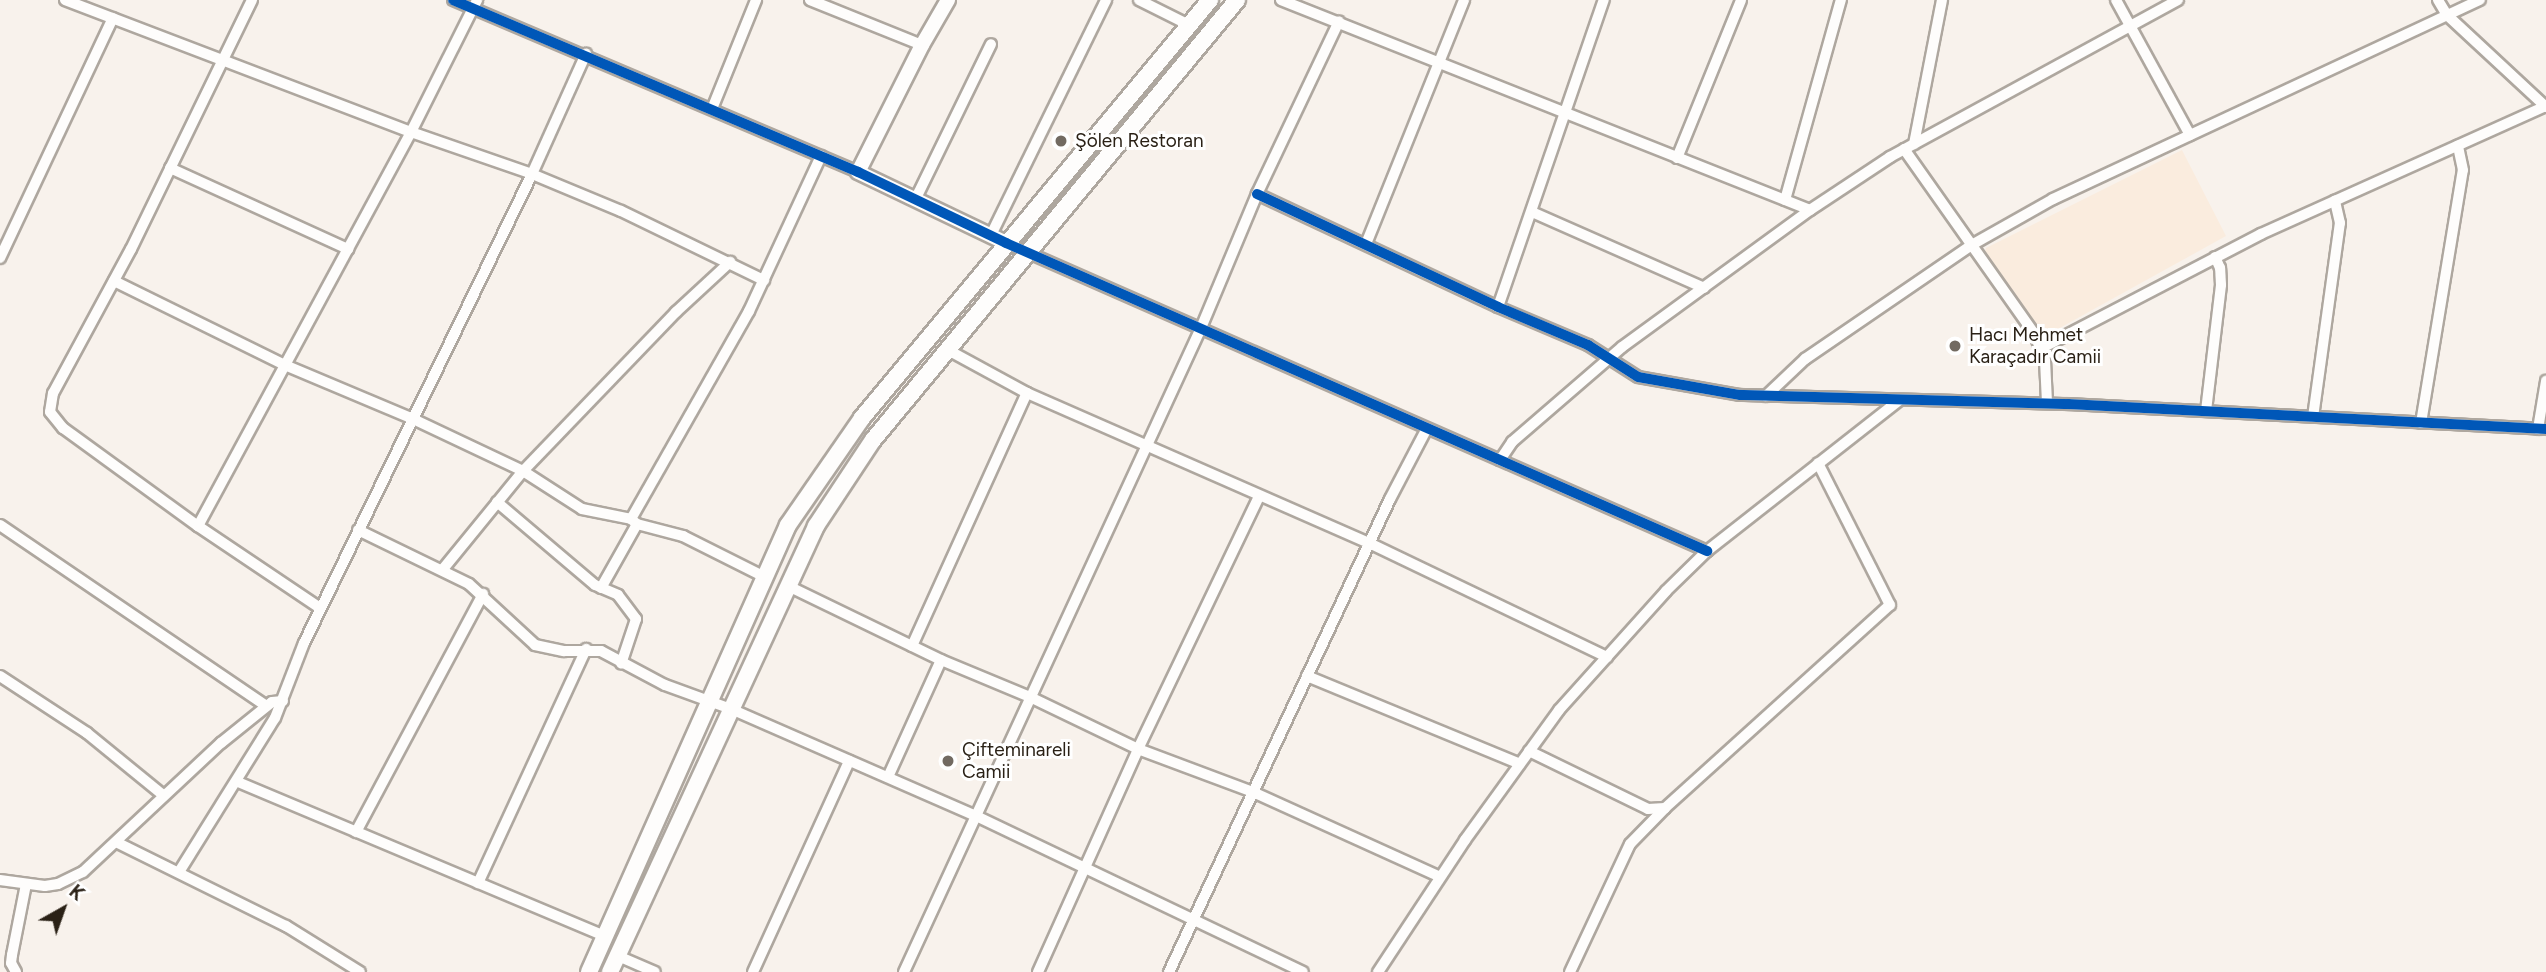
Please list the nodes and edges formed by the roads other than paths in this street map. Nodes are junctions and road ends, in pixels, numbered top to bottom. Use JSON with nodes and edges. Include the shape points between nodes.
{"nodes":[{"id":1,"x":65,"y":0,"type":"edge"},
{"id":2,"x":252,"y":0,"type":"edge"},
{"id":3,"x":453,"y":0,"type":"edge"},
{"id":4,"x":756,"y":0,"type":"edge"},
{"id":5,"x":810,"y":0,"type":"edge"},
{"id":6,"x":948,"y":0,"type":"edge"},
{"id":7,"x":1106,"y":0,"type":"edge"},
{"id":8,"x":1139,"y":0,"type":"edge"},
{"id":9,"x":1210,"y":0,"type":"edge"},
{"id":10,"x":1237,"y":0,"type":"edge"},
{"id":11,"x":1281,"y":0,"type":"edge"},
{"id":12,"x":1464,"y":0,"type":"edge"},
{"id":13,"x":1741,"y":0,"type":"edge"},
{"id":14,"x":1841,"y":0,"type":"edge"},
{"id":15,"x":1942,"y":0,"type":"edge"},
{"id":16,"x":2116,"y":0,"type":"edge"},
{"id":17,"x":2178,"y":0,"type":"edge"},
{"id":18,"x":2438,"y":0,"type":"edge"},
{"id":19,"x":2480,"y":0,"type":"edge"},
{"id":20,"x":1601,"y":1,"type":"edge"},
{"id":21,"x":476,"y":4,"type":"edge"},
{"id":22,"x":2447,"y":15,"type":"junction"},
{"id":23,"x":113,"y":18,"type":"junction"},
{"id":24,"x":1339,"y":21,"type":"junction"},
{"id":25,"x":1189,"y":25,"type":"junction"},
{"id":26,"x":2129,"y":26,"type":"junction"},
{"id":27,"x":991,"y":44,"type":"dead end"},
{"id":28,"x":922,"y":45,"type":"junction"},
{"id":29,"x":586,"y":54,"type":"junction"},
{"id":30,"x":222,"y":60,"type":"junction"},
{"id":31,"x":1438,"y":62,"type":"junction"},
{"id":32,"x":2546,"y":106,"type":"edge"},
{"id":33,"x":712,"y":109,"type":"junction"},
{"id":34,"x":1563,"y":113,"type":"junction"},
{"id":35,"x":411,"y":132,"type":"junction"},
{"id":36,"x":2190,"y":135,"type":"junction"},
{"id":37,"x":1909,"y":146,"type":"junction"},
{"id":38,"x":2458,"y":146,"type":"junction"},
{"id":39,"x":821,"y":156,"type":"junction"},
{"id":40,"x":1677,"y":158,"type":"junction"},
{"id":41,"x":170,"y":168,"type":"junction"},
{"id":42,"x":858,"y":172,"type":"junction"},
{"id":43,"x":532,"y":174,"type":"junction"},
{"id":44,"x":1256,"y":194,"type":"junction"},
{"id":45,"x":916,"y":198,"type":"junction"},
{"id":46,"x":1785,"y":200,"type":"junction"},
{"id":47,"x":2335,"y":201,"type":"junction"},
{"id":48,"x":1810,"y":210,"type":"junction"},
{"id":49,"x":1532,"y":212,"type":"junction"},
{"id":50,"x":991,"y":235,"type":"junction"},
{"id":51,"x":1006,"y":243,"type":"junction"},
{"id":52,"x":1366,"y":244,"type":"junction"},
{"id":53,"x":1970,"y":246,"type":"junction"},
{"id":54,"x":348,"y":249,"type":"junction"},
{"id":55,"x":1029,"y":252,"type":"junction"},
{"id":56,"x":2215,"y":257,"type":"junction"},
{"id":57,"x":0,"y":258,"type":"edge"},
{"id":58,"x":730,"y":262,"type":"junction"},
{"id":59,"x":764,"y":280,"type":"junction"},
{"id":60,"x":114,"y":281,"type":"junction"},
{"id":61,"x":1704,"y":288,"type":"junction"},
{"id":62,"x":1499,"y":307,"type":"junction"},
{"id":63,"x":1200,"y":328,"type":"junction"},
{"id":64,"x":2040,"y":349,"type":"junction"},
{"id":65,"x":948,"y":350,"type":"junction"},
{"id":66,"x":1610,"y":359,"type":"junction"},
{"id":67,"x":285,"y":365,"type":"junction"},
{"id":68,"x":2546,"y":382,"type":"edge"},
{"id":69,"x":1027,"y":393,"type":"junction"},
{"id":70,"x":1766,"y":396,"type":"junction"},
{"id":71,"x":1898,"y":401,"type":"junction"},
{"id":72,"x":2047,"y":403,"type":"junction"},
{"id":73,"x":2206,"y":411,"type":"junction"},
{"id":74,"x":2313,"y":417,"type":"junction"},
{"id":75,"x":411,"y":418,"type":"junction"},
{"id":76,"x":2421,"y":423,"type":"junction"},
{"id":77,"x":2542,"y":429,"type":"edge"},
{"id":78,"x":1426,"y":430,"type":"junction"},
{"id":79,"x":1146,"y":447,"type":"junction"},
{"id":80,"x":1500,"y":460,"type":"junction"},
{"id":81,"x":1818,"y":463,"type":"junction"},
{"id":82,"x":523,"y":471,"type":"junction"},
{"id":83,"x":1259,"y":496,"type":"junction"},
{"id":84,"x":496,"y":502,"type":"junction"},
{"id":85,"x":634,"y":521,"type":"junction"},
{"id":86,"x":0,"y":525,"type":"edge"},
{"id":87,"x":198,"y":526,"type":"junction"},
{"id":88,"x":358,"y":530,"type":"junction"},
{"id":89,"x":1369,"y":543,"type":"junction"},
{"id":90,"x":1707,"y":551,"type":"junction"},
{"id":91,"x":443,"y":569,"type":"junction"},
{"id":92,"x":765,"y":577,"type":"junction"},
{"id":93,"x":788,"y":586,"type":"junction"},
{"id":94,"x":601,"y":587,"type":"junction"},
{"id":95,"x":482,"y":594,"type":"junction"},
{"id":96,"x":320,"y":608,"type":"junction"},
{"id":97,"x":912,"y":646,"type":"junction"},
{"id":98,"x":586,"y":649,"type":"junction"},
{"id":99,"x":1607,"y":657,"type":"junction"},
{"id":100,"x":941,"y":660,"type":"junction"},
{"id":101,"x":621,"y":664,"type":"junction"},
{"id":102,"x":0,"y":676,"type":"edge"},
{"id":103,"x":1307,"y":676,"type":"junction"},
{"id":104,"x":1030,"y":697,"type":"junction"},
{"id":105,"x":283,"y":701,"type":"junction"},
{"id":106,"x":710,"y":704,"type":"junction"},
{"id":107,"x":266,"y":706,"type":"junction"},
{"id":108,"x":731,"y":709,"type":"junction"},
{"id":109,"x":1138,"y":749,"type":"junction"},
{"id":110,"x":1529,"y":751,"type":"junction"},
{"id":111,"x":849,"y":761,"type":"junction"},
{"id":112,"x":1520,"y":764,"type":"junction"},
{"id":113,"x":888,"y":777,"type":"junction"},
{"id":114,"x":238,"y":782,"type":"junction"},
{"id":115,"x":1253,"y":792,"type":"junction"},
{"id":116,"x":163,"y":795,"type":"junction"},
{"id":117,"x":1665,"y":808,"type":"junction"},
{"id":118,"x":976,"y":816,"type":"junction"},
{"id":119,"x":356,"y":832,"type":"junction"},
{"id":120,"x":116,"y":842,"type":"junction"},
{"id":121,"x":1083,"y":869,"type":"junction"},
{"id":122,"x":179,"y":872,"type":"junction"},
{"id":123,"x":1440,"y":877,"type":"junction"},
{"id":124,"x":0,"y":880,"type":"edge"},
{"id":125,"x":478,"y":883,"type":"junction"},
{"id":126,"x":26,"y":884,"type":"junction"},
{"id":127,"x":1194,"y":919,"type":"junction"},
{"id":128,"x":605,"y":936,"type":"junction"},
{"id":129,"x":618,"y":956,"type":"junction"},
{"id":130,"x":16,"y":972,"type":"edge"},
{"id":131,"x":360,"y":972,"type":"edge"},
{"id":132,"x":589,"y":972,"type":"edge"},
{"id":133,"x":610,"y":972,"type":"edge"},
{"id":134,"x":655,"y":972,"type":"edge"},
{"id":135,"x":753,"y":972,"type":"edge"},
{"id":136,"x":904,"y":972,"type":"edge"},
{"id":137,"x":1038,"y":972,"type":"edge"},
{"id":138,"x":1169,"y":972,"type":"edge"},
{"id":139,"x":1303,"y":972,"type":"edge"},
{"id":140,"x":1378,"y":972,"type":"edge"},
{"id":141,"x":1570,"y":972,"type":"edge"}],
"edges":[{"from":1,"to":23,"type":"street"},
{"from":2,"to":30,"type":"street"},
{"from":3,"to":21,"type":"street"},
{"from":4,"to":33,"type":"street"},
{"from":5,"to":28,"type":"street"},
{"from":6,"to":28,"type":"street"},
{"from":7,"to":50,"type":"street"},
{"from":8,"to":25,"type":"street"},
{"from":9,"to":25,"type":"main road"},
{"from":10,"to":55,"type":"main road"},
{"from":11,"to":24,"type":"street"},
{"from":12,"to":31,"type":"street"},
{"from":13,"to":40,"type":"street"},
{"from":14,"to":46,"type":"street"},
{"from":15,"to":37,"type":"street"},
{"from":16,"to":26,"type":"street"},
{"from":17,"to":26,"type":"street"},
{"from":18,"to":22,"type":"street"},
{"from":19,"to":22,"type":"street"},
{"from":20,"to":34,"type":"street"},
{"from":21,"to":29,"type":"street"},
{"from":21,"to":35,"type":"street"},
{"from":22,"to":32,"type":"street"},
{"from":22,"to":36,"type":"street"},
{"from":23,"to":30,"type":"street"},
{"from":23,"to":57,"type":"street"},
{"from":24,"to":31,"type":"street"},
{"from":24,"to":44,"type":"street"},
{"from":25,"to":51,"type":"main road"},
{"from":26,"to":36,"type":"street"},
{"from":26,"to":37,"type":"street"},
{"from":27,"to":45,"type":"street"},
{"from":28,"to":42,"type":"street"},
{"from":29,"to":33,"type":"street"},
{"from":29,"to":43,"type":"street"},
{"from":30,"to":35,"type":"street"},
{"from":30,"to":41,"type":"street"},
{"from":31,"to":34,"type":"street"},
{"from":31,"to":52,"type":"street"},
{"from":32,"to":38,"type":"street"},
{"from":33,"to":39,"type":"street"},
{"from":34,"to":40,"type":"street"},
{"from":34,"to":49,"type":"street"},
{"from":35,"to":43,"type":"street"},
{"from":35,"to":54,"type":"street"},
{"from":36,"to":53,"type":"street","via":[[2053,199]]},
{"from":37,"to":48,"type":"street"},
{"from":37,"to":53,"type":"street"},
{"from":38,"to":47,"type":"street"},
{"from":38,"to":76,"type":"street","via":[[2463,170]]},
{"from":39,"to":42,"type":"street"},
{"from":39,"to":59,"type":"street"},
{"from":40,"to":46,"type":"street"},
{"from":41,"to":54,"type":"street"},
{"from":41,"to":60,"type":"street"},
{"from":42,"to":45,"type":"street"},
{"from":43,"to":58,"type":"street"},
{"from":43,"to":75,"type":"street"},
{"from":44,"to":52,"type":"street"},
{"from":44,"to":63,"type":"street"},
{"from":45,"to":50,"type":"street"},
{"from":46,"to":48,"type":"street"},
{"from":47,"to":56,"type":"street"},
{"from":47,"to":74,"type":"street","via":[[2340,223]]},
{"from":48,"to":61,"type":"street"},
{"from":49,"to":61,"type":"street"},
{"from":49,"to":62,"type":"street"},
{"from":50,"to":51,"type":"street"},
{"from":51,"to":55,"type":"street"},
{"from":51,"to":92,"type":"main road","via":[[862,418],[789,526]]},
{"from":52,"to":62,"type":"street"},
{"from":53,"to":64,"type":"street"},
{"from":53,"to":70,"type":"street","via":[[1805,359]]},
{"from":54,"to":67,"type":"street"},
{"from":55,"to":63,"type":"street"},
{"from":55,"to":65,"type":"main road"},
{"from":56,"to":64,"type":"street"},
{"from":56,"to":73,"type":"street","via":[[2221,285]]},
{"from":58,"to":59,"type":"street"},
{"from":58,"to":82,"type":"street"},
{"from":59,"to":85,"type":"street"},
{"from":60,"to":67,"type":"street"},
{"from":60,"to":87,"type":"street","via":[[53,394],[50,412],[63,428]]},
{"from":61,"to":66,"type":"street"},
{"from":62,"to":66,"type":"street"},
{"from":63,"to":78,"type":"street"},
{"from":63,"to":79,"type":"street"},
{"from":64,"to":72,"type":"street","via":[[2045,360]]},
{"from":65,"to":69,"type":"street"},
{"from":65,"to":93,"type":"main road","via":[[873,440],[816,526]]},
{"from":66,"to":70,"type":"street","via":[[1638,377]]},
{"from":66,"to":80,"type":"street","via":[[1513,442]]},
{"from":67,"to":75,"type":"street"},
{"from":67,"to":87,"type":"street"},
{"from":68,"to":77,"type":"street"},
{"from":69,"to":79,"type":"street"},
{"from":69,"to":97,"type":"street"},
{"from":70,"to":71,"type":"street"},
{"from":71,"to":72,"type":"street"},
{"from":71,"to":81,"type":"street"},
{"from":72,"to":73,"type":"street"},
{"from":73,"to":74,"type":"street"},
{"from":74,"to":76,"type":"street"},
{"from":75,"to":82,"type":"street"},
{"from":75,"to":88,"type":"street"},
{"from":76,"to":77,"type":"street"},
{"from":78,"to":80,"type":"street"},
{"from":78,"to":89,"type":"street"},
{"from":79,"to":83,"type":"street"},
{"from":79,"to":104,"type":"street"},
{"from":80,"to":90,"type":"street"},
{"from":81,"to":90,"type":"street"},
{"from":81,"to":117,"type":"street","via":[[1890,606]]},
{"from":82,"to":84,"type":"street"},
{"from":82,"to":85,"type":"street","via":[[582,509]]},
{"from":83,"to":89,"type":"street"},
{"from":83,"to":109,"type":"street"},
{"from":84,"to":91,"type":"street"},
{"from":84,"to":94,"type":"street"},
{"from":85,"to":92,"type":"street","via":[[683,536]]},
{"from":85,"to":94,"type":"street"},
{"from":86,"to":107,"type":"street"},
{"from":87,"to":96,"type":"street"},
{"from":88,"to":91,"type":"street"},
{"from":88,"to":96,"type":"street"},
{"from":89,"to":99,"type":"street"},
{"from":89,"to":103,"type":"street"},
{"from":90,"to":99,"type":"street"},
{"from":91,"to":95,"type":"street"},
{"from":92,"to":106,"type":"main road"},
{"from":93,"to":97,"type":"street"},
{"from":93,"to":108,"type":"main road"},
{"from":94,"to":101,"type":"street","via":[[618,595],[636,620]]},
{"from":95,"to":98,"type":"street","via":[[535,645],[564,651]]},
{"from":95,"to":119,"type":"street"},
{"from":96,"to":105,"type":"street"},
{"from":97,"to":100,"type":"street"},
{"from":98,"to":101,"type":"street","via":[[601,651]]},
{"from":98,"to":125,"type":"street"},
{"from":99,"to":110,"type":"street"},
{"from":100,"to":104,"type":"street"},
{"from":100,"to":113,"type":"street"},
{"from":101,"to":106,"type":"street"},
{"from":102,"to":116,"type":"street","via":[[87,733]]},
{"from":103,"to":112,"type":"street"},
{"from":103,"to":115,"type":"street"},
{"from":104,"to":109,"type":"street"},
{"from":104,"to":118,"type":"street"},
{"from":105,"to":107,"type":"street"},
{"from":105,"to":114,"type":"street"},
{"from":106,"to":108,"type":"street"},
{"from":106,"to":128,"type":"main road"},
{"from":107,"to":116,"type":"street"},
{"from":108,"to":111,"type":"street"},
{"from":108,"to":129,"type":"main road"},
{"from":109,"to":115,"type":"street"},
{"from":109,"to":121,"type":"street"},
{"from":110,"to":112,"type":"street"},
{"from":110,"to":117,"type":"street","via":[[1648,809]]},
{"from":111,"to":113,"type":"street"},
{"from":111,"to":135,"type":"street"},
{"from":112,"to":123,"type":"street"},
{"from":113,"to":118,"type":"street"},
{"from":114,"to":119,"type":"street"},
{"from":114,"to":122,"type":"street"},
{"from":115,"to":123,"type":"street"},
{"from":115,"to":127,"type":"street"},
{"from":116,"to":120,"type":"street"},
{"from":117,"to":141,"type":"street","via":[[1630,844]]},
{"from":118,"to":121,"type":"street"},
{"from":118,"to":136,"type":"street"},
{"from":119,"to":125,"type":"street"},
{"from":120,"to":122,"type":"street"},
{"from":120,"to":126,"type":"street","via":[[73,879],[45,886]]},
{"from":121,"to":127,"type":"street"},
{"from":121,"to":137,"type":"street"},
{"from":122,"to":131,"type":"street","via":[[286,926]]},
{"from":123,"to":140,"type":"street"},
{"from":124,"to":126,"type":"street"},
{"from":125,"to":128,"type":"street"},
{"from":126,"to":130,"type":"street","via":[[11,963]]},
{"from":127,"to":138,"type":"street"},
{"from":127,"to":139,"type":"street"},
{"from":128,"to":132,"type":"main road"},
{"from":129,"to":133,"type":"main road"},
{"from":129,"to":134,"type":"street"}]}
